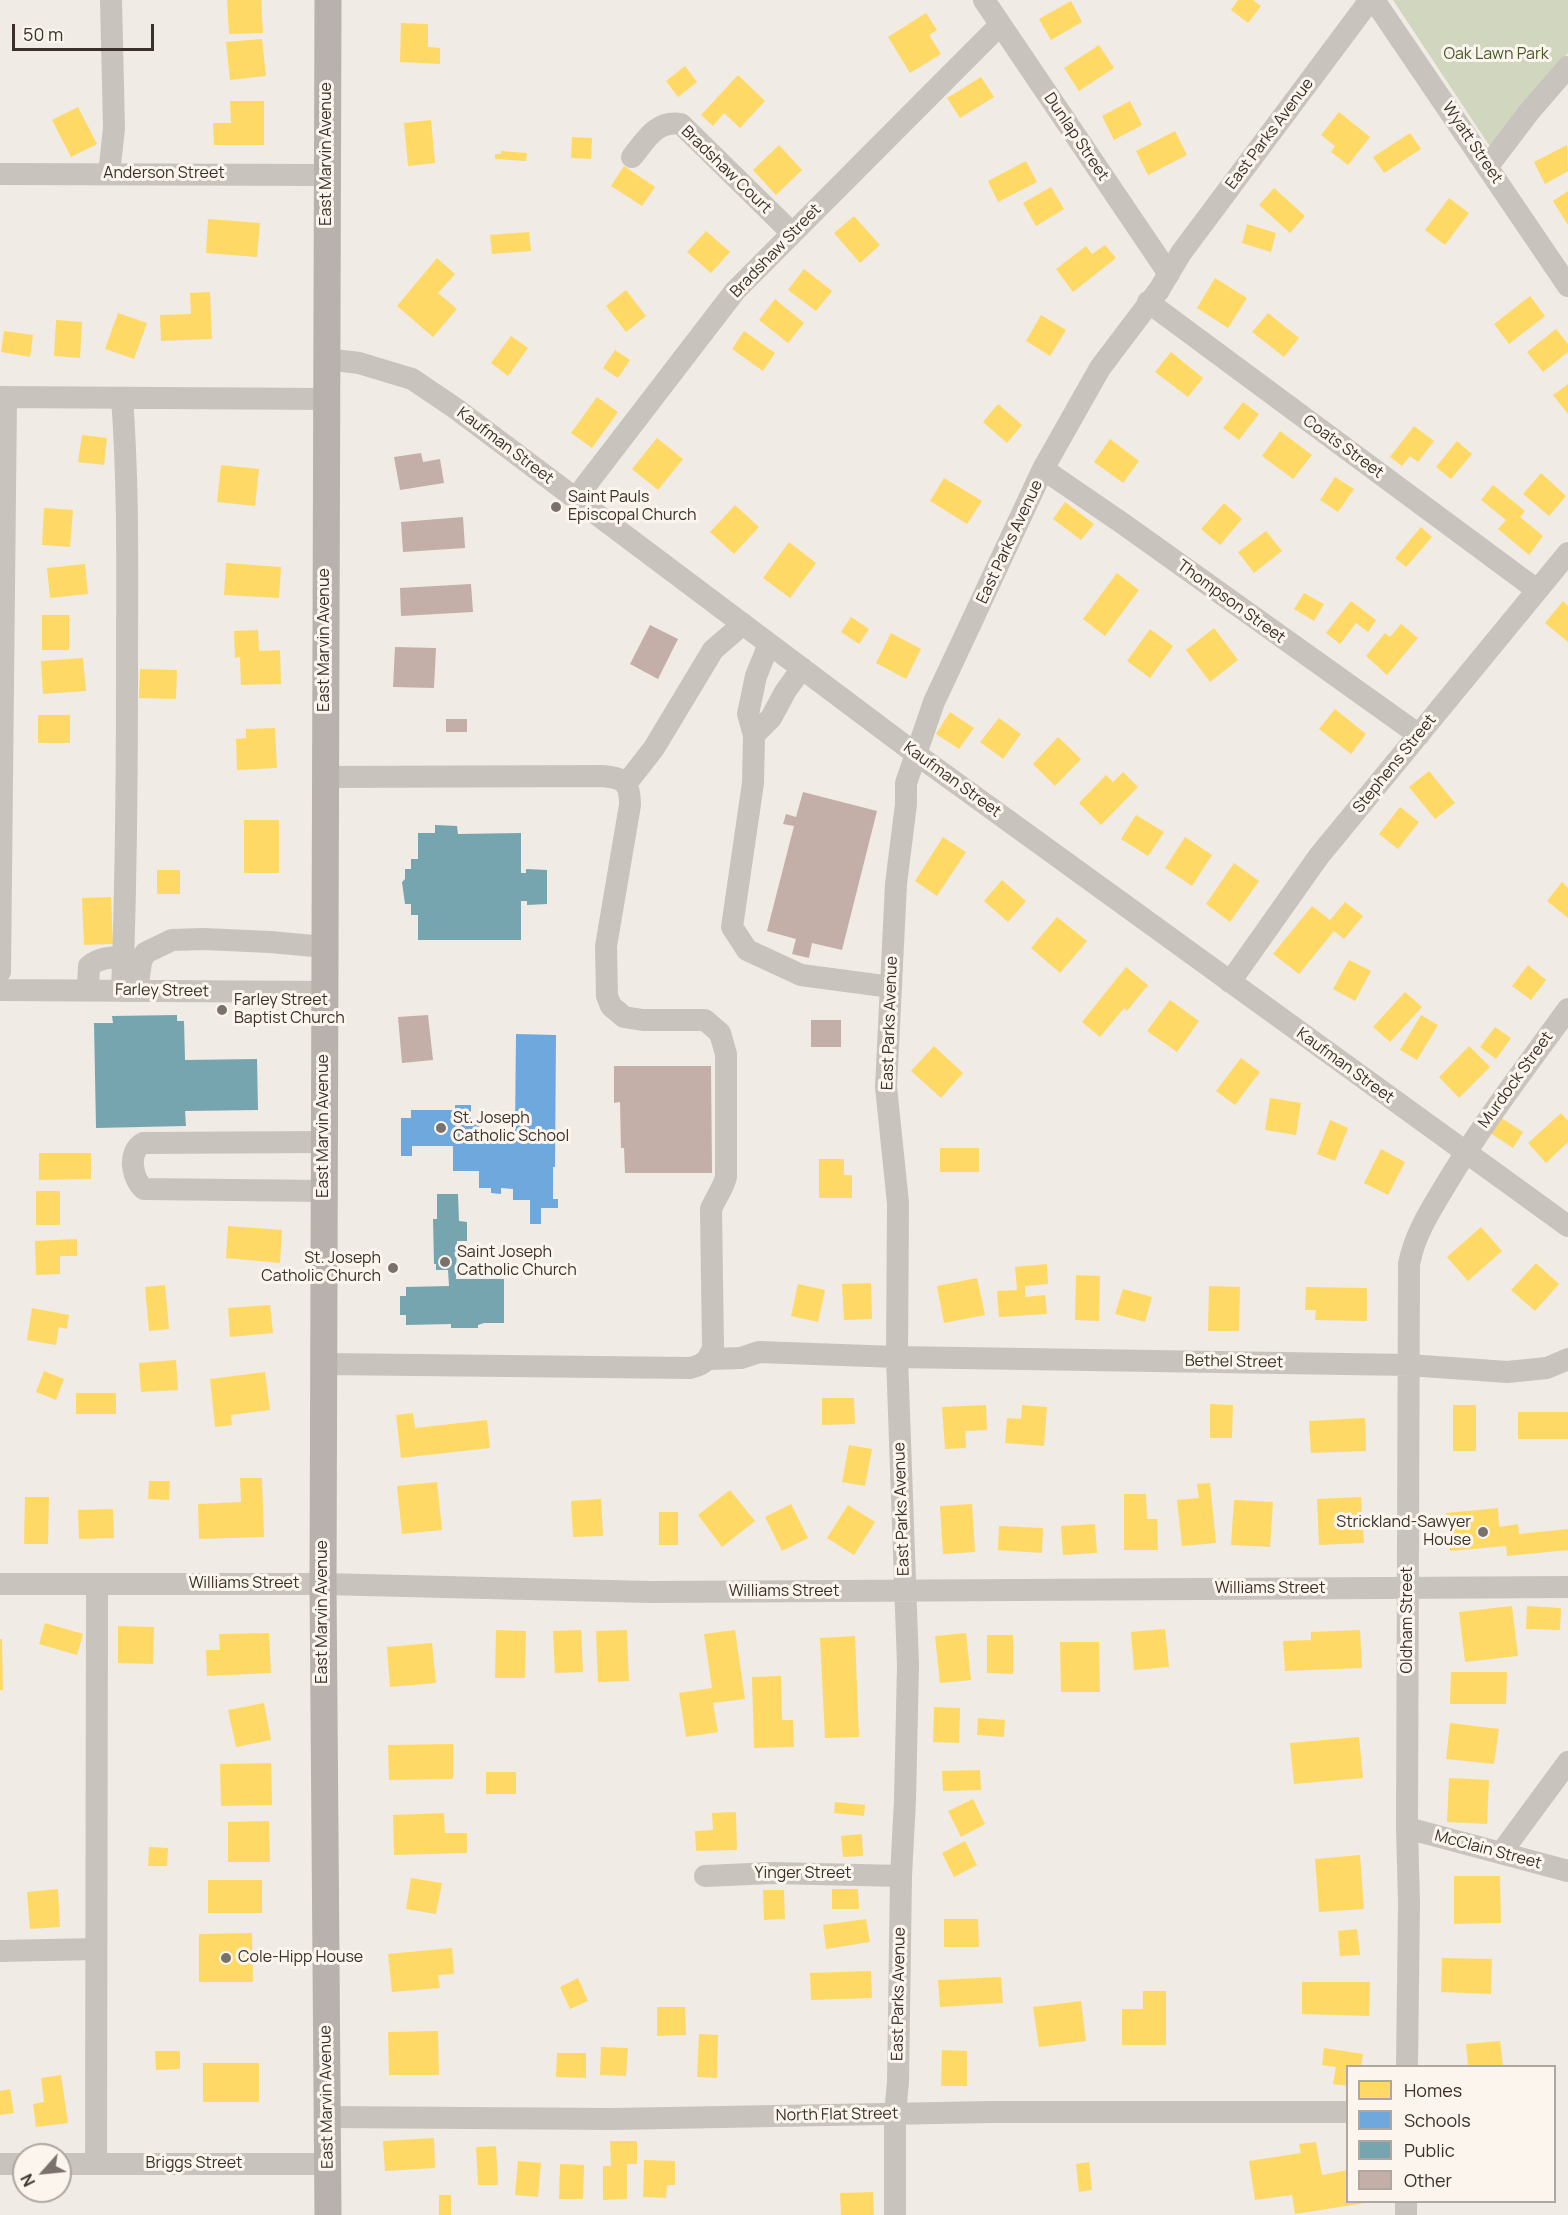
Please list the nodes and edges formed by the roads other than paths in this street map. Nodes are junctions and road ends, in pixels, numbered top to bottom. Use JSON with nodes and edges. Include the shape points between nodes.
{"nodes":[{"id":1,"x":111,"y":0,"type":"edge"},
{"id":2,"x":328,"y":0,"type":"edge"},
{"id":3,"x":984,"y":0,"type":"edge"},
{"id":4,"x":1370,"y":0,"type":"edge"},
{"id":5,"x":1374,"y":0,"type":"edge"},
{"id":6,"x":1000,"y":25,"type":"junction"},
{"id":7,"x":1568,"y":67,"type":"edge"},
{"id":8,"x":632,"y":157,"type":"dead end"},
{"id":9,"x":1488,"y":166,"type":"junction"},
{"id":10,"x":0,"y":174,"type":"edge"},
{"id":11,"x":109,"y":174,"type":"junction"},
{"id":12,"x":327,"y":175,"type":"junction"},
{"id":13,"x":792,"y":233,"type":"junction"},
{"id":14,"x":1169,"y":274,"type":"junction"},
{"id":15,"x":1568,"y":286,"type":"edge"},
{"id":16,"x":1148,"y":302,"type":"junction"},
{"id":17,"x":326,"y":359,"type":"junction"},
{"id":18,"x":3,"y":398,"type":"edge"},
{"id":19,"x":122,"y":398,"type":"junction"},
{"id":20,"x":326,"y":399,"type":"junction"},
{"id":21,"x":1043,"y":469,"type":"junction"},
{"id":22,"x":576,"y":498,"type":"junction"},
{"id":23,"x":1568,"y":553,"type":"edge"},
{"id":24,"x":1538,"y":590,"type":"junction"},
{"id":25,"x":743,"y":624,"type":"junction"},
{"id":26,"x":769,"y":644,"type":"junction"},
{"id":27,"x":802,"y":668,"type":"junction"},
{"id":28,"x":754,"y":735,"type":"junction"},
{"id":29,"x":1419,"y":735,"type":"junction"},
{"id":30,"x":916,"y":754,"type":"junction"},
{"id":31,"x":324,"y":777,"type":"junction"},
{"id":32,"x":626,"y":784,"type":"junction"},
{"id":33,"x":325,"y":947,"type":"junction"},
{"id":34,"x":123,"y":957,"type":"junction"},
{"id":35,"x":0,"y":972,"type":"edge"},
{"id":36,"x":1230,"y":982,"type":"junction"},
{"id":37,"x":891,"y":987,"type":"junction"},
{"id":38,"x":88,"y":989,"type":"junction"},
{"id":39,"x":0,"y":990,"type":"edge"},
{"id":40,"x":130,"y":991,"type":"junction"},
{"id":41,"x":325,"y":992,"type":"junction"},
{"id":42,"x":1568,"y":1009,"type":"edge"},
{"id":43,"x":324,"y":1142,"type":"junction"},
{"id":44,"x":1465,"y":1152,"type":"junction"},
{"id":45,"x":324,"y":1191,"type":"junction"},
{"id":46,"x":1568,"y":1226,"type":"edge"},
{"id":47,"x":897,"y":1357,"type":"junction"},
{"id":48,"x":709,"y":1359,"type":"junction"},
{"id":49,"x":1568,"y":1359,"type":"edge"},
{"id":50,"x":324,"y":1365,"type":"junction"},
{"id":51,"x":1409,"y":1365,"type":"junction"},
{"id":52,"x":0,"y":1584,"type":"edge"},
{"id":53,"x":97,"y":1584,"type":"junction"},
{"id":54,"x":323,"y":1584,"type":"junction"},
{"id":55,"x":1408,"y":1587,"type":"junction"},
{"id":56,"x":1568,"y":1587,"type":"edge"},
{"id":57,"x":905,"y":1591,"type":"junction"},
{"id":58,"x":1568,"y":1762,"type":"edge"},
{"id":59,"x":1407,"y":1828,"type":"junction"},
{"id":60,"x":1501,"y":1853,"type":"junction"},
{"id":61,"x":1568,"y":1871,"type":"edge"},
{"id":62,"x":705,"y":1876,"type":"dead end"},
{"id":63,"x":901,"y":1876,"type":"junction"},
{"id":64,"x":96,"y":1949,"type":"junction"},
{"id":65,"x":0,"y":1952,"type":"edge"},
{"id":66,"x":1407,"y":2065,"type":"edge"},
{"id":67,"x":1346,"y":2112,"type":"edge"},
{"id":68,"x":895,"y":2114,"type":"junction"},
{"id":69,"x":327,"y":2117,"type":"junction"},
{"id":70,"x":72,"y":2164,"type":"edge"},
{"id":71,"x":96,"y":2164,"type":"junction"},
{"id":72,"x":327,"y":2164,"type":"junction"},
{"id":73,"x":328,"y":2215,"type":"edge"},
{"id":74,"x":895,"y":2215,"type":"edge"}],
"edges":[{"from":1,"to":11,"type":"street","via":[[114,128]]},
{"from":2,"to":12,"type":"main road","name":"East Marvin Avenue"},
{"from":3,"to":6,"type":"street","name":"Dunlap Street"},
{"from":4,"to":14,"type":"street","name":"East Parks Avenue"},
{"from":5,"to":9,"type":"street","name":"Wyatt Street"},
{"from":6,"to":13,"type":"street","name":"Bradshaw Street"},
{"from":6,"to":14,"type":"street","name":"Dunlap Street"},
{"from":7,"to":9,"type":"street"},
{"from":8,"to":13,"type":"street","name":"Bradshaw Court","via":[[652,132],[670,123],[681,124]]},
{"from":9,"to":15,"type":"street","name":"Wyatt Street"},
{"from":10,"to":11,"type":"street","name":"Anderson Street"},
{"from":11,"to":12,"type":"street","name":"Anderson Street"},
{"from":12,"to":17,"type":"main road","name":"East Marvin Avenue"},
{"from":13,"to":22,"type":"street","name":"Bradshaw Street","via":[[735,291]]},
{"from":14,"to":16,"type":"street","name":"East Parks Avenue"},
{"from":16,"to":21,"type":"street","name":"East Parks Avenue","via":[[1100,368]]},
{"from":16,"to":24,"type":"street","name":"Coats Street"},
{"from":17,"to":20,"type":"main road","name":"East Marvin Avenue"},
{"from":17,"to":22,"type":"street","name":"Kaufman Street","via":[[359,363],[412,379]]},
{"from":18,"to":19,"type":"street"},
{"from":18,"to":35,"type":"street"},
{"from":19,"to":20,"type":"street"},
{"from":19,"to":34,"type":"street","via":[[128,565],[128,803]]},
{"from":20,"to":31,"type":"main road","name":"East Marvin Avenue"},
{"from":21,"to":29,"type":"street","name":"Thompson Street"},
{"from":21,"to":30,"type":"street","name":"East Parks Avenue","via":[[934,702]]},
{"from":22,"to":25,"type":"street","name":"Kaufman Street"},
{"from":23,"to":24,"type":"street","name":"Stephens Street"},
{"from":24,"to":29,"type":"street","name":"Stephens Street"},
{"from":25,"to":26,"type":"street","name":"Kaufman Street"},
{"from":25,"to":32,"type":"street","via":[[713,650],[654,748]]},
{"from":26,"to":27,"type":"street","name":"Kaufman Street"},
{"from":26,"to":28,"type":"street","via":[[756,676],[748,714]]},
{"from":27,"to":28,"type":"street","via":[[771,718]]},
{"from":27,"to":30,"type":"street","name":"Kaufman Street"},
{"from":28,"to":37,"type":"street","via":[[753,783],[732,927],[747,950],[801,975]]},
{"from":29,"to":36,"type":"street","name":"Stephens Street","via":[[1319,856]]},
{"from":30,"to":36,"type":"street","name":"Kaufman Street"},
{"from":30,"to":37,"type":"street","name":"East Parks Avenue","via":[[906,783]]},
{"from":31,"to":32,"type":"street","via":[[602,776],[618,778]]},
{"from":31,"to":33,"type":"main road","name":"East Marvin Avenue"},
{"from":32,"to":48,"type":"street","via":[[630,805],[606,946],[611,1006],[624,1017],[643,1020],[705,1020],[720,1033],[726,1054],[726,1177],[711,1209],[713,1348]]},
{"from":33,"to":40,"type":"street","via":[[172,940],[145,953]]},
{"from":33,"to":41,"type":"main road","name":"East Marvin Avenue"},
{"from":34,"to":38,"type":"street","via":[[96,960],[89,966]]},
{"from":34,"to":40,"type":"street"},
{"from":36,"to":44,"type":"street","name":"Kaufman Street"},
{"from":37,"to":47,"type":"street","name":"East Parks Avenue","via":[[886,1087],[898,1203]]},
{"from":38,"to":39,"type":"street","name":"Farley Street"},
{"from":38,"to":40,"type":"street","name":"Farley Street"},
{"from":40,"to":41,"type":"street","name":"Farley Street"},
{"from":41,"to":43,"type":"main road","name":"East Marvin Avenue"},
{"from":42,"to":44,"type":"street","name":"Murdock Street"},
{"from":43,"to":45,"type":"main road","name":"East Marvin Avenue"},
{"from":43,"to":45,"type":"street","via":[[143,1143],[135,1152],[133,1168],[144,1189]]},
{"from":44,"to":46,"type":"street","name":"Kaufman Street"},
{"from":44,"to":51,"type":"street","name":"Oldham Street","via":[[1413,1245],[1409,1264]]},
{"from":45,"to":50,"type":"main road","name":"East Marvin Avenue"},
{"from":47,"to":48,"type":"street","name":"Bethel Street","via":[[759,1352],[741,1358]]},
{"from":47,"to":51,"type":"street","name":"Bethel Street"},
{"from":47,"to":57,"type":"street","name":"East Parks Avenue"},
{"from":48,"to":50,"type":"street","name":"Bethel Street","via":[[690,1368]]},
{"from":49,"to":51,"type":"street","name":"Bethel Street","via":[[1547,1368],[1507,1372]]},
{"from":50,"to":54,"type":"main road","name":"East Marvin Avenue"},
{"from":51,"to":55,"type":"street","name":"Oldham Street"},
{"from":52,"to":53,"type":"street","name":"Williams Street"},
{"from":53,"to":54,"type":"street","name":"Williams Street"},
{"from":53,"to":64,"type":"street"},
{"from":54,"to":57,"type":"street","name":"Williams Street","via":[[651,1592]]},
{"from":54,"to":69,"type":"main road","name":"East Marvin Avenue"},
{"from":55,"to":56,"type":"street","name":"Williams Street"},
{"from":55,"to":57,"type":"street","name":"Williams Street"},
{"from":55,"to":59,"type":"street","name":"Oldham Street"},
{"from":57,"to":63,"type":"street","name":"East Parks Avenue","via":[[908,1665]]},
{"from":58,"to":60,"type":"street"},
{"from":59,"to":60,"type":"street","name":"McClain Street"},
{"from":59,"to":66,"type":"street","name":"Oldham Street"},
{"from":60,"to":61,"type":"street","name":"McClain Street"},
{"from":62,"to":63,"type":"street","name":"Yinger Street"},
{"from":63,"to":68,"type":"street","name":"East Parks Avenue"},
{"from":64,"to":65,"type":"street"},
{"from":64,"to":71,"type":"street"},
{"from":67,"to":68,"type":"street","name":"North Flat Street"},
{"from":68,"to":69,"type":"street","name":"North Flat Street","via":[[613,2119]]},
{"from":68,"to":74,"type":"street","name":"East Parks Avenue"},
{"from":69,"to":72,"type":"main road","name":"East Marvin Avenue"},
{"from":70,"to":71,"type":"street","name":"Briggs Street"},
{"from":71,"to":72,"type":"street","name":"Briggs Street"},
{"from":72,"to":73,"type":"main road","name":"East Marvin Avenue"}]}
